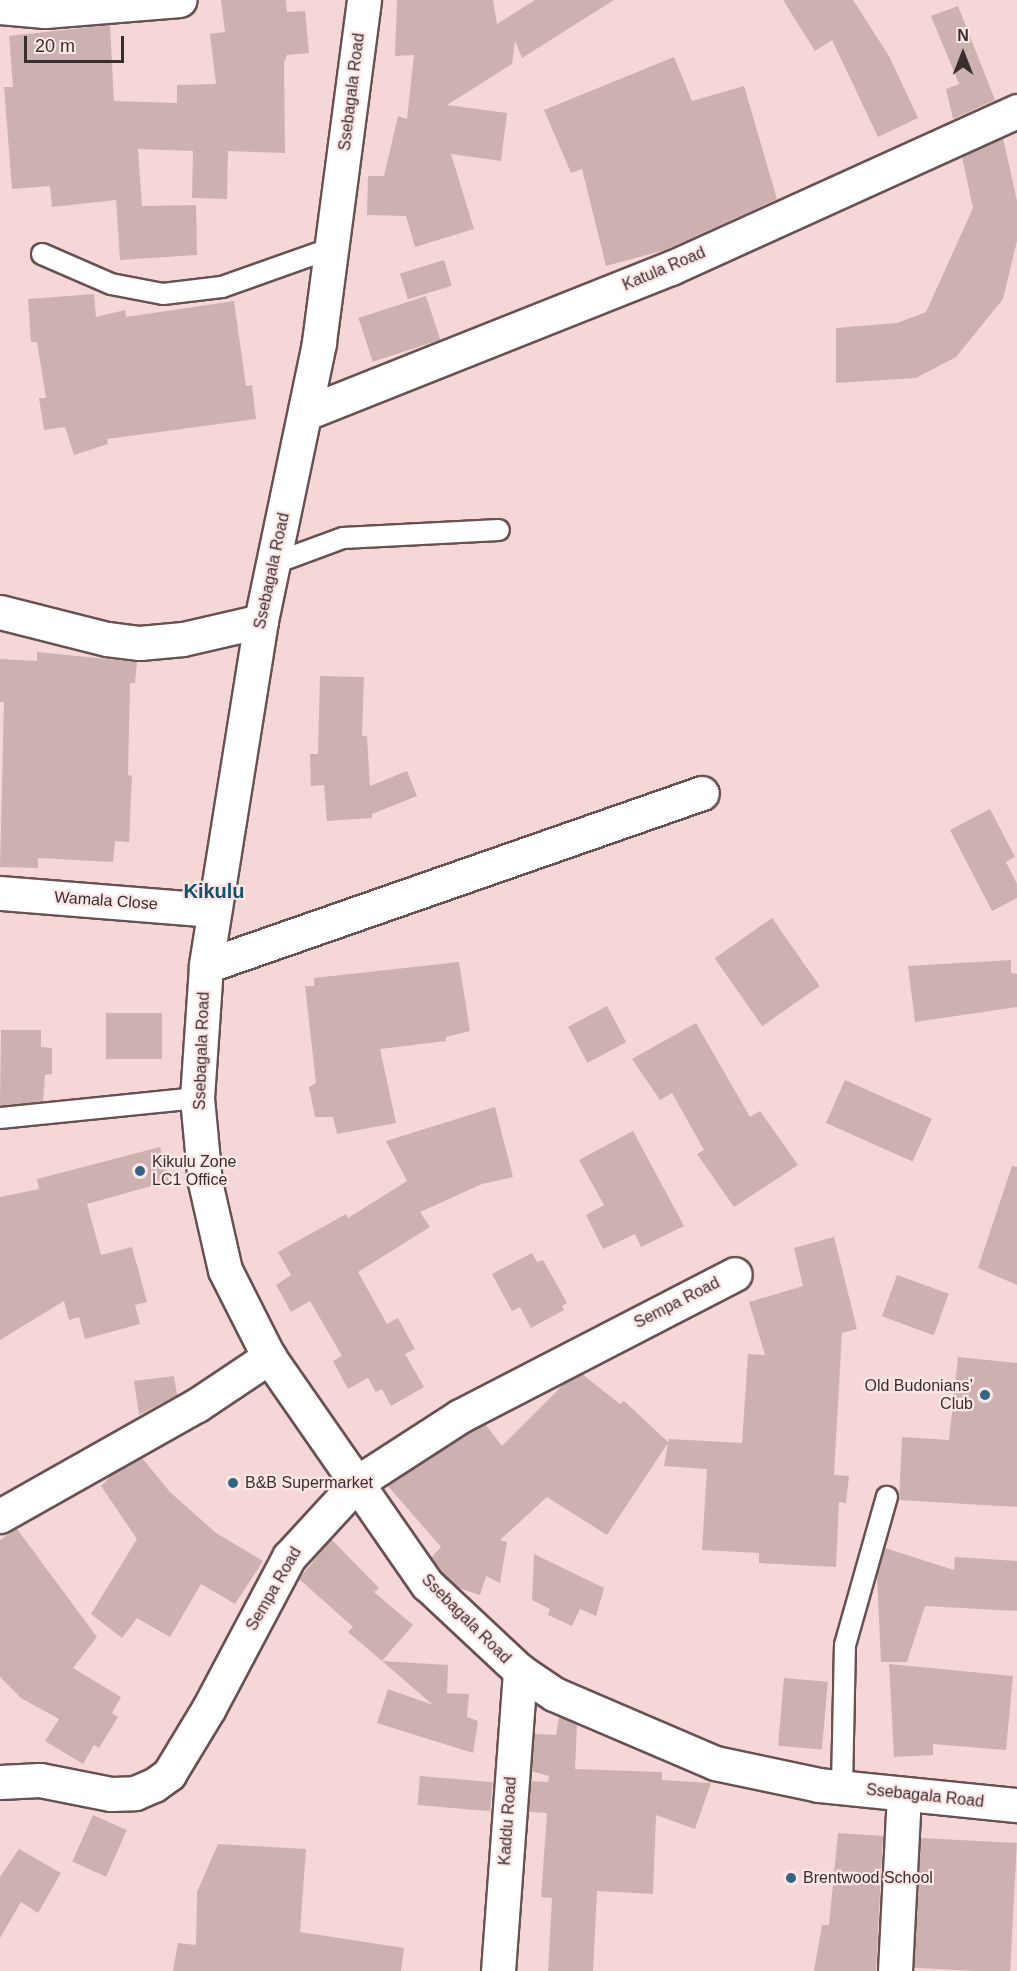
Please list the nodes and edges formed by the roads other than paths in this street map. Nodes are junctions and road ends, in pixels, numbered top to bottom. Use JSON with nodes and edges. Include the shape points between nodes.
{"nodes":[{"id":1,"x":180,"y":0,"type":"edge"},
{"id":2,"x":364,"y":0,"type":"edge"},
{"id":3,"x":0,"y":7,"type":"edge"},
{"id":4,"x":1017,"y":111,"type":"edge"},
{"id":5,"x":332,"y":248,"type":"junction"},
{"id":6,"x":42,"y":254,"type":"dead end"},
{"id":7,"x":306,"y":413,"type":"junction"},
{"id":8,"x":499,"y":530,"type":"dead end"},
{"id":9,"x":274,"y":563,"type":"junction"},
{"id":10,"x":0,"y":612,"type":"edge"},
{"id":11,"x":261,"y":621,"type":"junction"},
{"id":12,"x":702,"y":794,"type":"dead end"},
{"id":13,"x":0,"y":893,"type":"edge"},
{"id":14,"x":212,"y":910,"type":"junction"},
{"id":15,"x":206,"y":966,"type":"junction"},
{"id":16,"x":197,"y":1098,"type":"junction"},
{"id":17,"x":0,"y":1118,"type":"edge"},
{"id":18,"x":735,"y":1274,"type":"dead end"},
{"id":19,"x":269,"y":1357,"type":"junction"},
{"id":20,"x":358,"y":1482,"type":"junction"},
{"id":21,"x":887,"y":1497,"type":"dead end"},
{"id":22,"x":0,"y":1516,"type":"edge"},
{"id":23,"x":520,"y":1671,"type":"junction"},
{"id":24,"x":0,"y":1782,"type":"edge"},
{"id":25,"x":842,"y":1788,"type":"junction"},
{"id":26,"x":904,"y":1794,"type":"junction"},
{"id":27,"x":1017,"y":1805,"type":"edge"},
{"id":28,"x":498,"y":1971,"type":"edge"},
{"id":29,"x":895,"y":1971,"type":"edge"}],
"edges":[{"from":1,"to":3,"type":"street","via":[[45,10]]},
{"from":2,"to":5,"type":"street","name":"Ssebagala Road"},
{"from":4,"to":7,"type":"street","name":"Katula Road","via":[[670,268]]},
{"from":5,"to":6,"type":"lane","via":[[222,287],[163,294],[111,284]]},
{"from":5,"to":7,"type":"street","name":"Ssebagala Road"},
{"from":7,"to":9,"type":"street","name":"Ssebagala Road"},
{"from":8,"to":9,"type":"lane","via":[[343,538]]},
{"from":9,"to":11,"type":"street","name":"Ssebagala Road"},
{"from":10,"to":11,"type":"street","via":[[107,639],[140,643],[183,639]]},
{"from":11,"to":14,"type":"street","name":"Ssebagala Road"},
{"from":12,"to":15,"type":"street"},
{"from":13,"to":14,"type":"street","name":"Wamala Close"},
{"from":14,"to":15,"type":"street","name":"Ssebagala Road"},
{"from":15,"to":16,"type":"street","name":"Ssebagala Road"},
{"from":16,"to":17,"type":"lane"},
{"from":16,"to":19,"type":"street","name":"Ssebagala Road","via":[[205,1182],[225,1270]]},
{"from":18,"to":20,"type":"street","name":"Sempa Road","via":[[460,1416]]},
{"from":19,"to":20,"type":"street","name":"Ssebagala Road"},
{"from":19,"to":22,"type":"street","via":[[188,1410]]},
{"from":20,"to":23,"type":"street","name":"Ssebagala Road","via":[[427,1584]]},
{"from":20,"to":24,"type":"street","name":"Sempa Road","via":[[289,1557],[209,1708],[169,1774],[135,1793],[111,1794],[40,1780]]},
{"from":21,"to":25,"type":"lane","via":[[844,1645]]},
{"from":23,"to":25,"type":"street","name":"Ssebagala Road","via":[[554,1694],[715,1763]]},
{"from":23,"to":28,"type":"street","name":"Kaddu Road"},
{"from":25,"to":26,"type":"street","name":"Ssebagala Road"},
{"from":26,"to":27,"type":"street","name":"Ssebagala Road"},
{"from":26,"to":29,"type":"street"}]}
